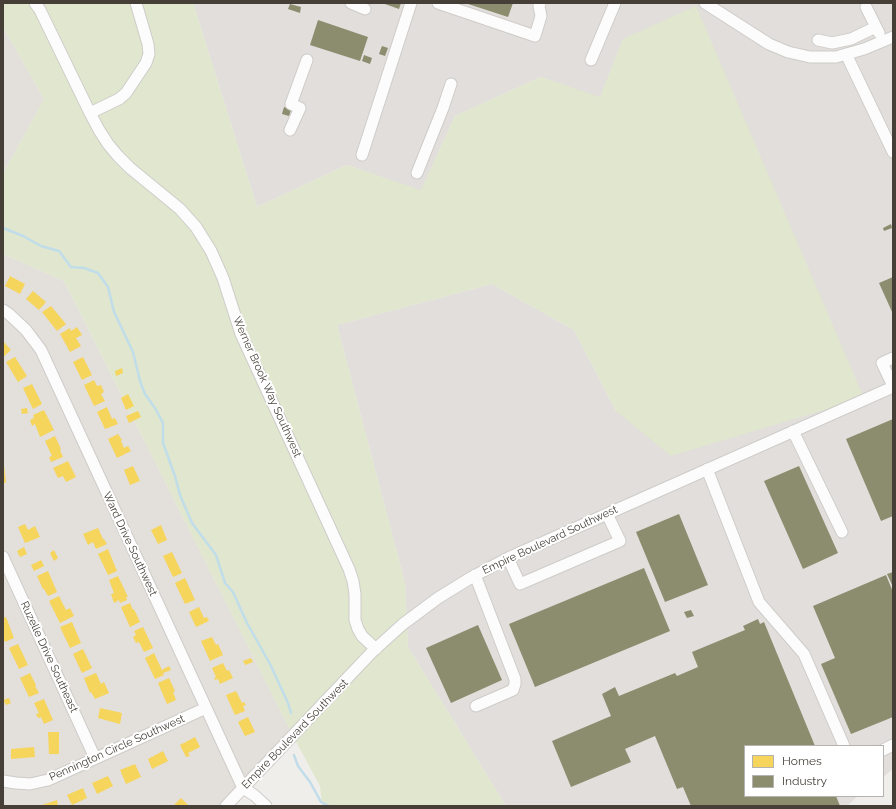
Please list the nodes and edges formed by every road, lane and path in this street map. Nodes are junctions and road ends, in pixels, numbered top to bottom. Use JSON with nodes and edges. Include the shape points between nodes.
{"nodes":[{"id":1,"x":35,"y":3,"type":"edge"},
{"id":2,"x":136,"y":3,"type":"edge"},
{"id":3,"x":350,"y":3,"type":"edge"},
{"id":4,"x":410,"y":3,"type":"edge"},
{"id":5,"x":438,"y":3,"type":"edge"},
{"id":6,"x":540,"y":3,"type":"edge"},
{"id":7,"x":615,"y":3,"type":"edge"},
{"id":8,"x":705,"y":3,"type":"edge"},
{"id":9,"x":866,"y":6,"type":"dead end"},
{"id":10,"x":365,"y":10,"type":"dead end"},
{"id":11,"x":876,"y":27,"type":"junction"},
{"id":12,"x":893,"y":37,"type":"edge"},
{"id":13,"x":818,"y":40,"type":"dead end"},
{"id":14,"x":882,"y":41,"type":"junction"},
{"id":15,"x":846,"y":54,"type":"junction"},
{"id":16,"x":307,"y":60,"type":"dead end"},
{"id":17,"x":590,"y":60,"type":"dead end"},
{"id":18,"x":451,"y":84,"type":"dead end"},
{"id":19,"x":90,"y":113,"type":"junction"},
{"id":20,"x":290,"y":130,"type":"dead end"},
{"id":21,"x":893,"y":152,"type":"edge"},
{"id":22,"x":362,"y":155,"type":"dead end"},
{"id":23,"x":417,"y":173,"type":"dead end"},
{"id":24,"x":3,"y":310,"type":"edge"},
{"id":25,"x":893,"y":358,"type":"edge"},
{"id":26,"x":893,"y":386,"type":"edge"},
{"id":27,"x":793,"y":431,"type":"junction"},
{"id":28,"x":707,"y":469,"type":"junction"},
{"id":29,"x":608,"y":514,"type":"junction"},
{"id":30,"x":842,"y":532,"type":"dead end"},
{"id":31,"x":3,"y":557,"type":"edge"},
{"id":32,"x":508,"y":558,"type":"junction"},
{"id":33,"x":475,"y":575,"type":"junction"},
{"id":34,"x":376,"y":649,"type":"junction"},
{"id":35,"x":476,"y":706,"type":"dead end"},
{"id":36,"x":206,"y":708,"type":"junction"},
{"id":37,"x":844,"y":745,"type":"edge"},
{"id":38,"x":893,"y":745,"type":"edge"},
{"id":39,"x":884,"y":750,"type":"edge"},
{"id":40,"x":95,"y":758,"type":"junction"},
{"id":41,"x":3,"y":781,"type":"edge"},
{"id":42,"x":243,"y":788,"type":"junction"},
{"id":43,"x":226,"y":806,"type":"edge"},
{"id":44,"x":266,"y":806,"type":"edge"}],
"edges":[{"from":1,"to":19,"type":"street","name":"Werner Brook Way Southwest"},
{"from":2,"to":19,"type":"street","via":[[148,44],[149,54],[146,63],[126,92]]},
{"from":3,"to":10,"type":"street"},
{"from":4,"to":22,"type":"street"},
{"from":5,"to":6,"type":"street","via":[[535,36],[541,16]]},
{"from":7,"to":17,"type":"street"},
{"from":8,"to":15,"type":"street","via":[[769,44],[788,52],[810,57],[836,57]]},
{"from":9,"to":11,"type":"street"},
{"from":11,"to":13,"type":"street","via":[[851,39],[832,43]]},
{"from":11,"to":14,"type":"street"},
{"from":12,"to":14,"type":"street"},
{"from":14,"to":15,"type":"street","via":[[864,50]]},
{"from":15,"to":21,"type":"street"},
{"from":16,"to":20,"type":"street","via":[[291,104],[300,108]]},
{"from":18,"to":23,"type":"street"},
{"from":19,"to":34,"type":"street","name":"Werner Brook Way Southwest","via":[[118,156],[180,209],[196,227],[211,251],[223,278],[241,334],[349,569],[354,587],[355,620],[358,629]]},
{"from":24,"to":36,"type":"street","name":"Ward Drive Southwest","via":[[26,330],[41,350]]},
{"from":25,"to":26,"type":"street","via":[[882,363]]},
{"from":26,"to":27,"type":"street","name":"Empire Boulevard Southwest"},
{"from":27,"to":28,"type":"street","name":"Empire Boulevard Southwest"},
{"from":27,"to":30,"type":"street"},
{"from":28,"to":29,"type":"street","name":"Empire Boulevard Southwest"},
{"from":28,"to":37,"type":"street","via":[[759,602],[804,654]]},
{"from":29,"to":32,"type":"street","name":"Empire Boulevard Southwest"},
{"from":29,"to":32,"type":"street","via":[[620,541],[520,584]]},
{"from":31,"to":40,"type":"street","name":"Ruzelle Drive Southeast"},
{"from":32,"to":33,"type":"street","name":"Empire Boulevard Southwest"},
{"from":33,"to":34,"type":"street","name":"Empire Boulevard Southwest","via":[[433,602]]},
{"from":33,"to":35,"type":"street","via":[[515,679],[513,690]]},
{"from":34,"to":42,"type":"street","name":"Empire Boulevard Southwest"},
{"from":36,"to":40,"type":"street","name":"Pennington Circle Southwest"},
{"from":36,"to":42,"type":"street","name":"Ward Drive Southwest"},
{"from":38,"to":39,"type":"street"},
{"from":40,"to":41,"type":"street","name":"Pennington Circle Southwest","via":[[48,780],[30,784]]},
{"from":42,"to":43,"type":"street","name":"Empire Boulevard Southwest"},
{"from":42,"to":44,"type":"street"}]}
